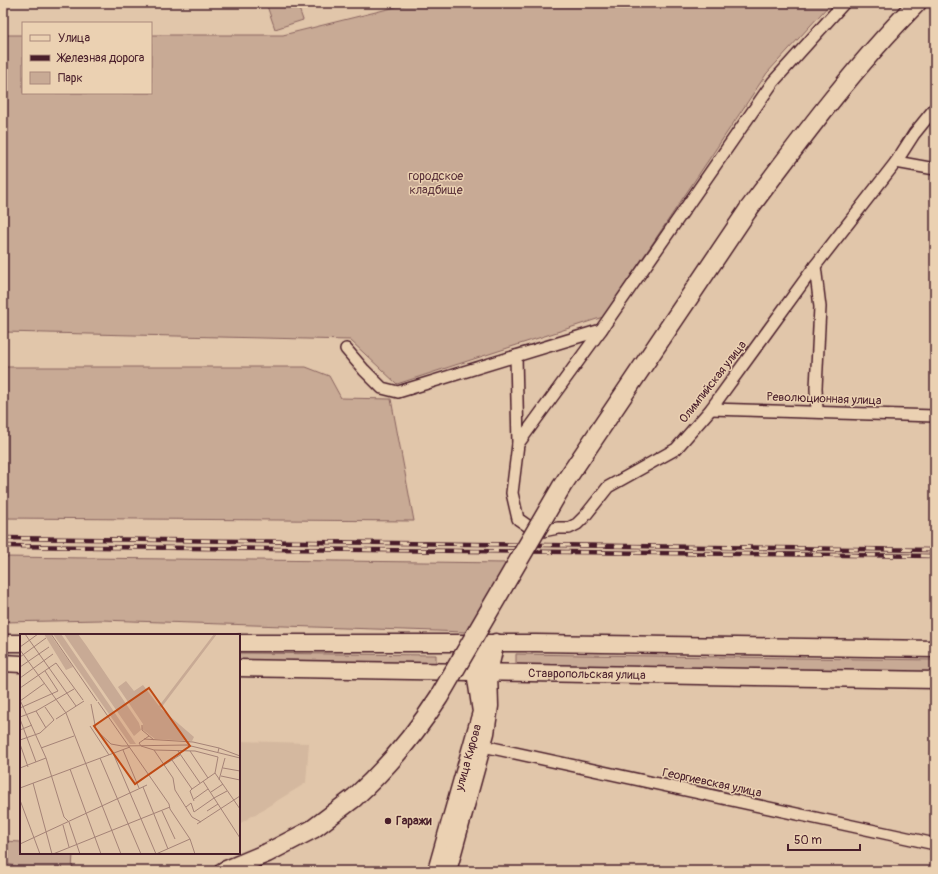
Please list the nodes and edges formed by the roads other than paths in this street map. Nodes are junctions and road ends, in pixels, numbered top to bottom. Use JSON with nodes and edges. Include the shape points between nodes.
{"nodes":[{"id":1,"x":844,"y":3,"type":"edge"},
{"id":2,"x":917,"y":3,"type":"edge"},
{"id":3,"x":935,"y":108,"type":"edge"},
{"id":4,"x":896,"y":162,"type":"junction"},
{"id":5,"x":935,"y":169,"type":"edge"},
{"id":6,"x":816,"y":266,"type":"junction"},
{"id":7,"x":600,"y":330,"type":"junction"},
{"id":8,"x":346,"y":349,"type":"dead end"},
{"id":9,"x":516,"y":356,"type":"junction"},
{"id":10,"x":711,"y":409,"type":"junction"},
{"id":11,"x":817,"y":412,"type":"junction"},
{"id":12,"x":935,"y":416,"type":"edge"},
{"id":13,"x":518,"y":444,"type":"junction"},
{"id":14,"x":488,"y":642,"type":"junction"},
{"id":15,"x":3,"y":643,"type":"edge"},
{"id":16,"x":20,"y":643,"type":"edge"},
{"id":17,"x":240,"y":643,"type":"edge"},
{"id":18,"x":935,"y":649,"type":"edge"},
{"id":19,"x":3,"y":663,"type":"edge"},
{"id":20,"x":20,"y":664,"type":"edge"},
{"id":21,"x":240,"y":668,"type":"edge"},
{"id":22,"x":482,"y":672,"type":"junction"},
{"id":23,"x":935,"y":680,"type":"edge"},
{"id":24,"x":483,"y":746,"type":"junction"},
{"id":25,"x":935,"y":844,"type":"edge"},
{"id":26,"x":224,"y":871,"type":"edge"},
{"id":27,"x":436,"y":871,"type":"edge"},
{"id":28,"x":448,"y":871,"type":"edge"}],
"edges":[{"from":1,"to":7,"type":"street","via":[[773,82]]},
{"from":2,"to":26,"type":"main road","bridge":true,"via":[[818,116],[748,210],[562,486],[421,725],[380,774],[354,798],[313,829],[267,853]]},
{"from":3,"to":4,"type":"street","name":"Олимпийская улица"},
{"from":4,"to":5,"type":"street"},
{"from":4,"to":6,"type":"street","name":"Олимпийская улица"},
{"from":6,"to":10,"type":"street","name":"Олимпийская улица"},
{"from":6,"to":11,"type":"street","via":[[820,307]]},
{"from":7,"to":9,"type":"street"},
{"from":7,"to":13,"type":"street"},
{"from":8,"to":9,"type":"street","via":[[382,388],[398,392]]},
{"from":9,"to":13,"type":"street"},
{"from":10,"to":11,"type":"street","name":"Революционная улица"},
{"from":10,"to":13,"type":"street","name":"Олимпийская улица","via":[[676,449],[608,487],[585,516],[569,528],[543,531],[518,519],[512,493]]},
{"from":11,"to":12,"type":"street","name":"Революционная улица"},
{"from":14,"to":17,"type":"main road"},
{"from":14,"to":18,"type":"main road"},
{"from":14,"to":22,"type":"main road","name":"улица Кирова"},
{"from":15,"to":16,"type":"main road"},
{"from":19,"to":20,"type":"main road"},
{"from":21,"to":22,"type":"main road","name":"Ставропольская улица"},
{"from":22,"to":23,"type":"main road","name":"Ставропольская улица"},
{"from":22,"to":24,"type":"main road","name":"улица Кирова","via":[[490,706]]},
{"from":22,"to":27,"type":"main road","name":"улица Кирова","via":[[481,712]]},
{"from":24,"to":25,"type":"street","name":"Георгиевская улица"},
{"from":24,"to":28,"type":"main road","name":"улица Кирова"}]}
